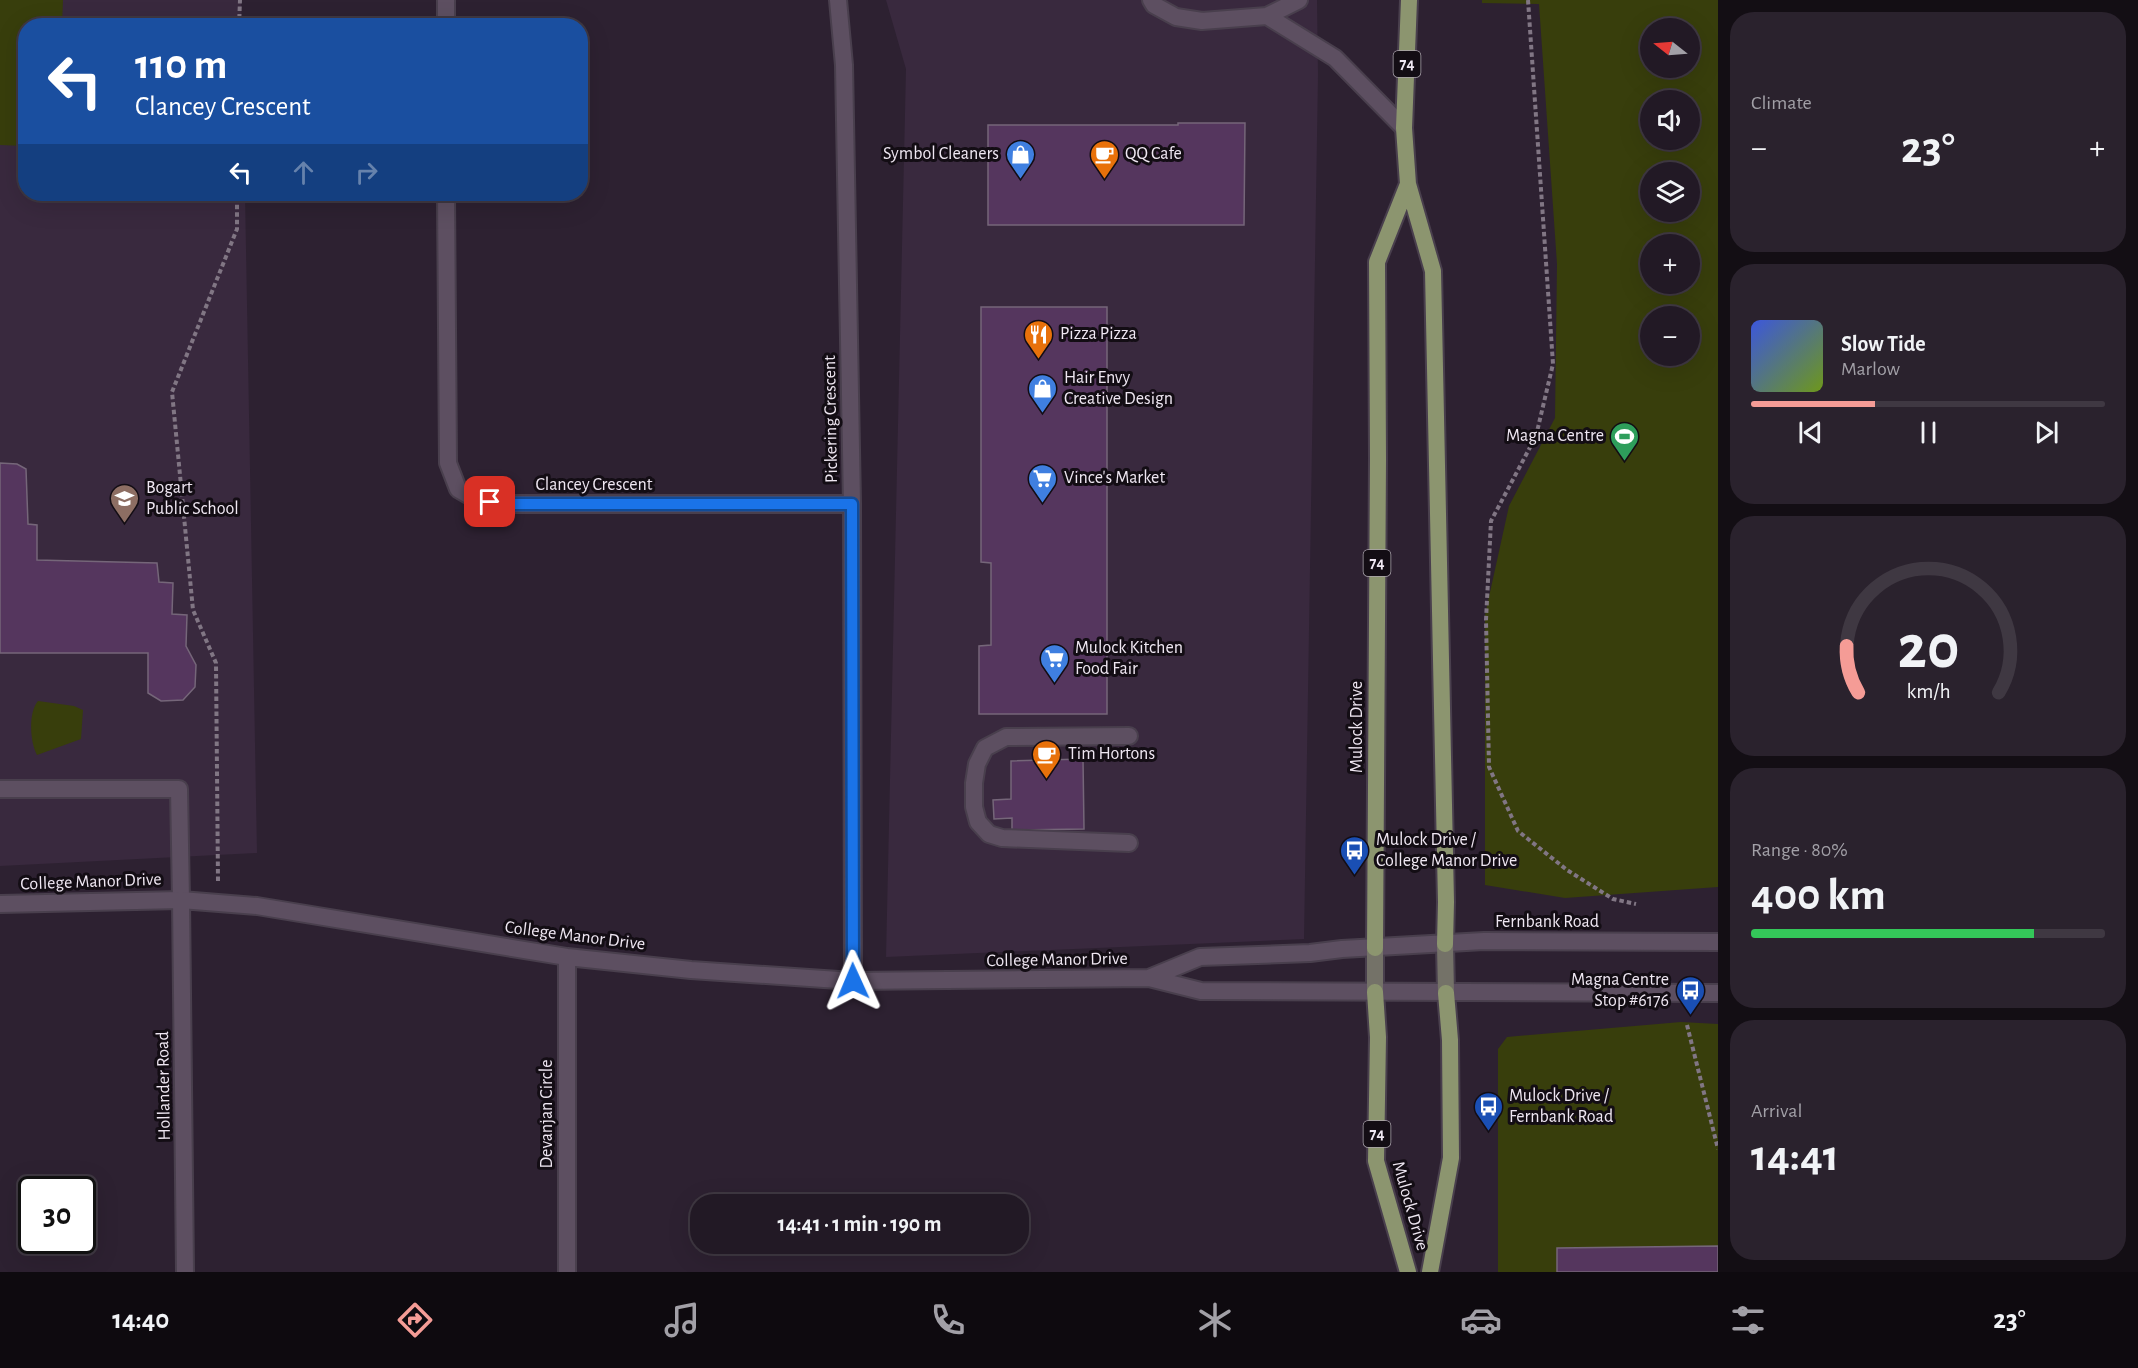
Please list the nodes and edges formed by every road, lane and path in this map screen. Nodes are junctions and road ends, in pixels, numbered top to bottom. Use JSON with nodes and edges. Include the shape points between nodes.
{"nodes":[{"id":1,"x":240,"y":0,"type":"edge"},
{"id":2,"x":446,"y":0,"type":"edge"},
{"id":3,"x":838,"y":0,"type":"edge"},
{"id":4,"x":1151,"y":0,"type":"edge"},
{"id":5,"x":1299,"y":0,"type":"edge"},
{"id":6,"x":1409,"y":0,"type":"edge"},
{"id":7,"x":1528,"y":0,"type":"edge"},
{"id":8,"x":1267,"y":16,"type":"junction"},
{"id":9,"x":240,"y":18,"type":"edge"},
{"id":10,"x":446,"y":18,"type":"edge"},
{"id":11,"x":1404,"y":128,"type":"junction"},
{"id":12,"x":1408,"y":184,"type":"junction"},
{"id":13,"x":237,"y":201,"type":"edge"},
{"id":14,"x":446,"y":201,"type":"edge"},
{"id":15,"x":852,"y":504,"type":"junction"},
{"id":16,"x":1129,"y":736,"type":"dead end"},
{"id":17,"x":0,"y":789,"type":"edge"},
{"id":18,"x":1129,"y":843,"type":"dead end"},
{"id":19,"x":181,"y":900,"type":"junction"},
{"id":20,"x":218,"y":903,"type":"junction"},
{"id":21,"x":0,"y":904,"type":"edge"},
{"id":22,"x":1636,"y":904,"type":"dead end"},
{"id":23,"x":1718,"y":942,"type":"edge"},
{"id":24,"x":1445,"y":944,"type":"junction"},
{"id":25,"x":1375,"y":948,"type":"junction"},
{"id":26,"x":567,"y":957,"type":"junction"},
{"id":27,"x":1149,"y":978,"type":"junction"},
{"id":28,"x":853,"y":981,"type":"junction"},
{"id":29,"x":1375,"y":992,"type":"junction"},
{"id":30,"x":1446,"y":993,"type":"junction"},
{"id":31,"x":1718,"y":993,"type":"edge"},
{"id":32,"x":1687,"y":1025,"type":"dead end"},
{"id":33,"x":1718,"y":1149,"type":"edge"},
{"id":34,"x":185,"y":1272,"type":"edge"},
{"id":35,"x":567,"y":1272,"type":"edge"},
{"id":36,"x":1408,"y":1272,"type":"edge"},
{"id":37,"x":1430,"y":1272,"type":"edge"}],
"edges":[{"from":1,"to":9,"type":"path"},
{"from":2,"to":10,"type":"street"},
{"from":3,"to":15,"type":"street","name":"Pickering Crescent","via":[[844,65]]},
{"from":4,"to":8,"type":"street","via":[[1176,17],[1203,21]]},
{"from":5,"to":8,"type":"street"},
{"from":6,"to":11,"type":"main road","name":"Mulock Drive","number":"74"},
{"from":7,"to":22,"type":"path","via":[[1553,364],[1536,436],[1491,521],[1486,620],[1489,767],[1518,831],[1567,870],[1613,899]]},
{"from":8,"to":11,"type":"street","via":[[1335,58]]},
{"from":11,"to":12,"type":"main road","name":"Mulock Drive","number":"74"},
{"from":12,"to":24,"type":"main road","name":"Mulock Drive","number":"74","via":[[1433,271]]},
{"from":12,"to":25,"type":"main road","name":"Mulock Drive","number":"74","via":[[1377,262]]},
{"from":13,"to":20,"type":"path","via":[[237,229],[172,392],[193,610],[216,663]]},
{"from":14,"to":15,"type":"street","name":"Clancey Crescent","via":[[448,463],[458,489],[477,500],[503,504]]},
{"from":15,"to":28,"type":"street","name":"Pickering Crescent"},
{"from":16,"to":18,"type":"street","via":[[1006,737],[985,748],[974,783],[978,822],[989,834],[1002,838]]},
{"from":17,"to":19,"type":"street","name":"Hollander Road","via":[[179,789]]},
{"from":19,"to":20,"type":"street","name":"College Manor Drive"},
{"from":19,"to":21,"type":"street","name":"College Manor Drive"},
{"from":19,"to":34,"type":"street","name":"Hollander Road"},
{"from":20,"to":26,"type":"street","name":"College Manor Drive"},
{"from":23,"to":24,"type":"street","name":"Fernbank Road"},
{"from":24,"to":25,"type":"street","name":"Fernbank Road"},
{"from":24,"to":30,"type":"main road","name":"Mulock Drive","number":"74"},
{"from":25,"to":27,"type":"street","name":"College Manor Drive","via":[[1200,957]]},
{"from":25,"to":29,"type":"main road","name":"Mulock Drive","number":"74"},
{"from":26,"to":28,"type":"street","name":"College Manor Drive"},
{"from":26,"to":35,"type":"street","name":"Devanjan Circle"},
{"from":27,"to":28,"type":"street","name":"College Manor Drive"},
{"from":27,"to":29,"type":"street","name":"College Manor Drive","via":[[1201,991]]},
{"from":29,"to":30,"type":"street","name":"College Manor Drive"},
{"from":29,"to":36,"type":"main road","name":"Mulock Drive","number":"74","via":[[1376,1161]]},
{"from":30,"to":31,"type":"street"},
{"from":30,"to":37,"type":"main road","name":"Mulock Drive","number":"74","via":[[1451,1158]]},
{"from":32,"to":33,"type":"path"}]}
